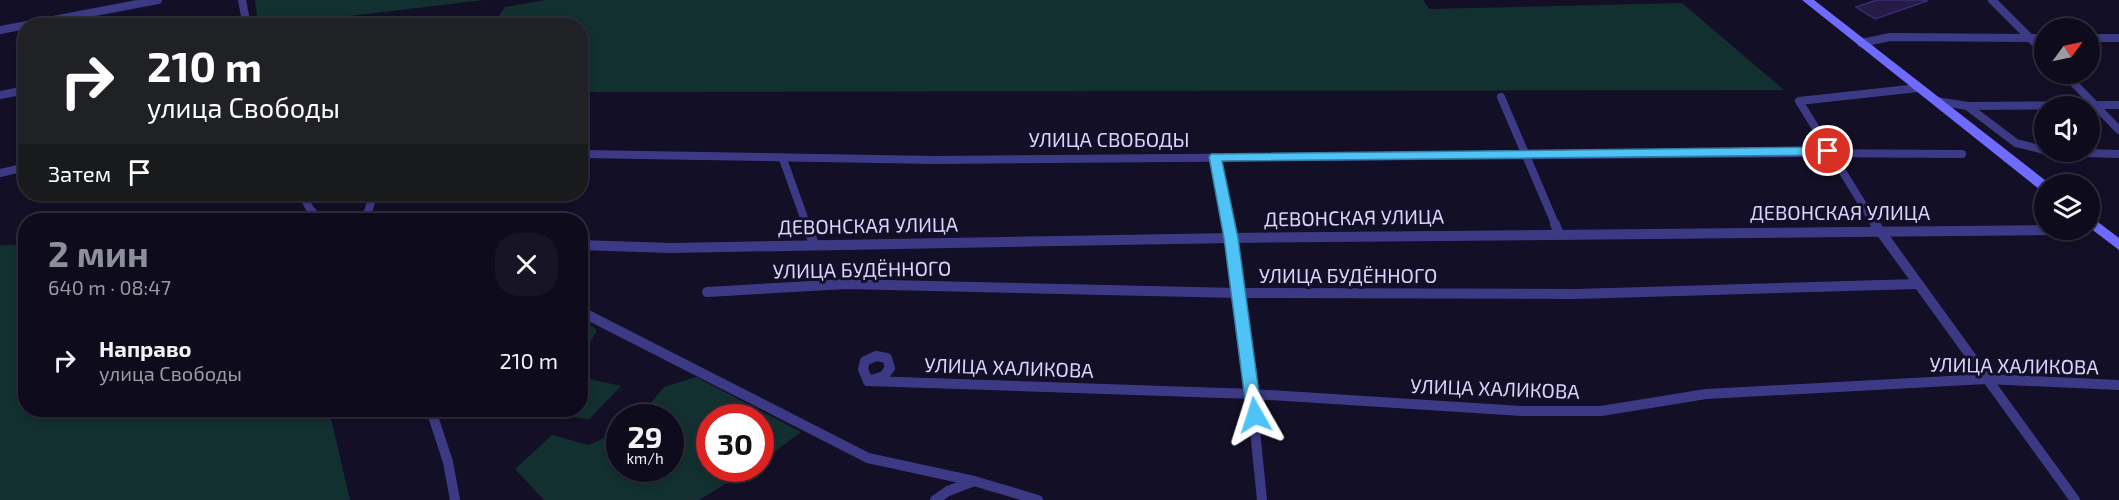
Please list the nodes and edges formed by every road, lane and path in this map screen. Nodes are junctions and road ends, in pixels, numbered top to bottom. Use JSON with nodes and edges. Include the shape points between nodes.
{"nodes":[{"id":1,"x":158,"y":0,"type":"edge"},
{"id":2,"x":242,"y":0,"type":"edge"},
{"id":3,"x":1807,"y":0,"type":"edge"},
{"id":4,"x":1992,"y":0,"type":"edge"},
{"id":5,"x":63,"y":18,"type":"edge"},
{"id":6,"x":245,"y":18,"type":"edge"},
{"id":7,"x":18,"y":27,"type":"edge"},
{"id":8,"x":0,"y":30,"type":"edge"},
{"id":9,"x":2031,"y":38,"type":"junction"},
{"id":10,"x":2100,"y":38,"type":"edge"},
{"id":11,"x":2119,"y":38,"type":"edge"},
{"id":12,"x":2034,"y":41,"type":"edge"},
{"id":13,"x":1861,"y":43,"type":"junction"},
{"id":14,"x":2074,"y":84,"type":"edge"},
{"id":15,"x":1918,"y":88,"type":"junction"},
{"id":16,"x":18,"y":92,"type":"edge"},
{"id":17,"x":0,"y":95,"type":"edge"},
{"id":18,"x":2086,"y":96,"type":"edge"},
{"id":19,"x":1501,"y":97,"type":"dead end"},
{"id":20,"x":1937,"y":101,"type":"junction"},
{"id":21,"x":2034,"y":105,"type":"edge"},
{"id":22,"x":2100,"y":105,"type":"edge"},
{"id":23,"x":2119,"y":105,"type":"edge"},
{"id":24,"x":1967,"y":106,"type":"junction"},
{"id":25,"x":2100,"y":111,"type":"edge"},
{"id":26,"x":2119,"y":130,"type":"edge"},
{"id":27,"x":2034,"y":148,"type":"edge"},
{"id":28,"x":1828,"y":151,"type":"junction"},
{"id":29,"x":2100,"y":153,"type":"edge"},
{"id":30,"x":588,"y":154,"type":"edge"},
{"id":31,"x":1962,"y":154,"type":"dead end"},
{"id":32,"x":2119,"y":154,"type":"edge"},
{"id":33,"x":1527,"y":156,"type":"junction"},
{"id":34,"x":1215,"y":157,"type":"junction"},
{"id":35,"x":783,"y":159,"type":"junction"},
{"id":36,"x":18,"y":170,"type":"edge"},
{"id":37,"x":0,"y":173,"type":"edge"},
{"id":38,"x":2034,"y":178,"type":"edge"},
{"id":39,"x":2100,"y":229,"type":"edge"},
{"id":40,"x":1878,"y":230,"type":"junction"},
{"id":41,"x":2034,"y":230,"type":"edge"},
{"id":42,"x":1560,"y":234,"type":"junction"},
{"id":43,"x":1231,"y":238,"type":"junction"},
{"id":44,"x":2119,"y":244,"type":"edge"},
{"id":45,"x":588,"y":245,"type":"edge"},
{"id":46,"x":813,"y":245,"type":"junction"},
{"id":47,"x":1917,"y":284,"type":"junction"},
{"id":48,"x":707,"y":292,"type":"dead end"},
{"id":49,"x":1239,"y":293,"type":"junction"},
{"id":50,"x":588,"y":315,"type":"edge"},
{"id":51,"x":1986,"y":379,"type":"junction"},
{"id":52,"x":868,"y":381,"type":"dead end"},
{"id":53,"x":2119,"y":385,"type":"edge"},
{"id":54,"x":1253,"y":394,"type":"junction"},
{"id":55,"x":433,"y":417,"type":"edge"},
{"id":56,"x":974,"y":481,"type":"junction"},
{"id":57,"x":455,"y":500,"type":"edge"},
{"id":58,"x":935,"y":500,"type":"edge"},
{"id":59,"x":1038,"y":500,"type":"edge"},
{"id":60,"x":1262,"y":500,"type":"edge"},
{"id":61,"x":2076,"y":500,"type":"edge"}],
"edges":[{"from":1,"to":5,"type":"street"},
{"from":2,"to":6,"type":"street"},
{"from":3,"to":13,"type":"main road"},
{"from":4,"to":9,"type":"street"},
{"from":7,"to":8,"type":"street"},
{"from":9,"to":12,"type":"street"},
{"from":9,"to":13,"type":"street","via":[[1890,37]]},
{"from":10,"to":11,"type":"street"},
{"from":13,"to":15,"type":"main road"},
{"from":14,"to":18,"type":"street"},
{"from":15,"to":20,"type":"main road"},
{"from":15,"to":28,"type":"street","via":[[1798,101]]},
{"from":16,"to":17,"type":"street"},
{"from":19,"to":33,"type":"street"},
{"from":20,"to":24,"type":"street"},
{"from":20,"to":38,"type":"main road"},
{"from":21,"to":24,"type":"street"},
{"from":22,"to":23,"type":"street"},
{"from":24,"to":27,"type":"street","via":[[2016,143]]},
{"from":25,"to":26,"type":"street"},
{"from":28,"to":31,"type":"street","name":"УЛИЦА СВОБОДЫ"},
{"from":28,"to":33,"type":"street","name":"УЛИЦА СВОБОДЫ"},
{"from":28,"to":40,"type":"street"},
{"from":29,"to":32,"type":"street"},
{"from":30,"to":35,"type":"street","name":"УЛИЦА СВОБОДЫ"},
{"from":33,"to":34,"type":"street","name":"УЛИЦА СВОБОДЫ"},
{"from":33,"to":42,"type":"street"},
{"from":34,"to":35,"type":"street","name":"УЛИЦА СВОБОДЫ"},
{"from":34,"to":43,"type":"street"},
{"from":35,"to":46,"type":"street"},
{"from":36,"to":37,"type":"street"},
{"from":39,"to":44,"type":"main road"},
{"from":40,"to":41,"type":"street","name":"ДЕВОНСКАЯ УЛИЦА"},
{"from":40,"to":42,"type":"street","name":"ДЕВОНСКАЯ УЛИЦА"},
{"from":40,"to":47,"type":"street"},
{"from":42,"to":43,"type":"street","name":"ДЕВОНСКАЯ УЛИЦА"},
{"from":43,"to":46,"type":"street","name":"ДЕВОНСКАЯ УЛИЦА"},
{"from":43,"to":49,"type":"street"},
{"from":45,"to":46,"type":"street","name":"ДЕВОНСКАЯ УЛИЦА"},
{"from":47,"to":49,"type":"street","name":"УЛИЦА БУДЁННОГО","via":[[1576,294]]},
{"from":47,"to":51,"type":"street"},
{"from":48,"to":49,"type":"street","name":"УЛИЦА БУДЁННОГО","via":[[846,284]]},
{"from":49,"to":54,"type":"street"},
{"from":50,"to":56,"type":"street","via":[[868,458]]},
{"from":51,"to":53,"type":"street","name":"УЛИЦА ХАЛИКОВА"},
{"from":51,"to":54,"type":"street","name":"УЛИЦА ХАЛИКОВА","via":[[1706,394],[1601,411],[1522,411]]},
{"from":51,"to":61,"type":"street"},
{"from":52,"to":54,"type":"street","name":"УЛИЦА ХАЛИКОВА"},
{"from":54,"to":60,"type":"street"},
{"from":55,"to":57,"type":"street"},
{"from":56,"to":58,"type":"street"},
{"from":56,"to":59,"type":"street"}]}
